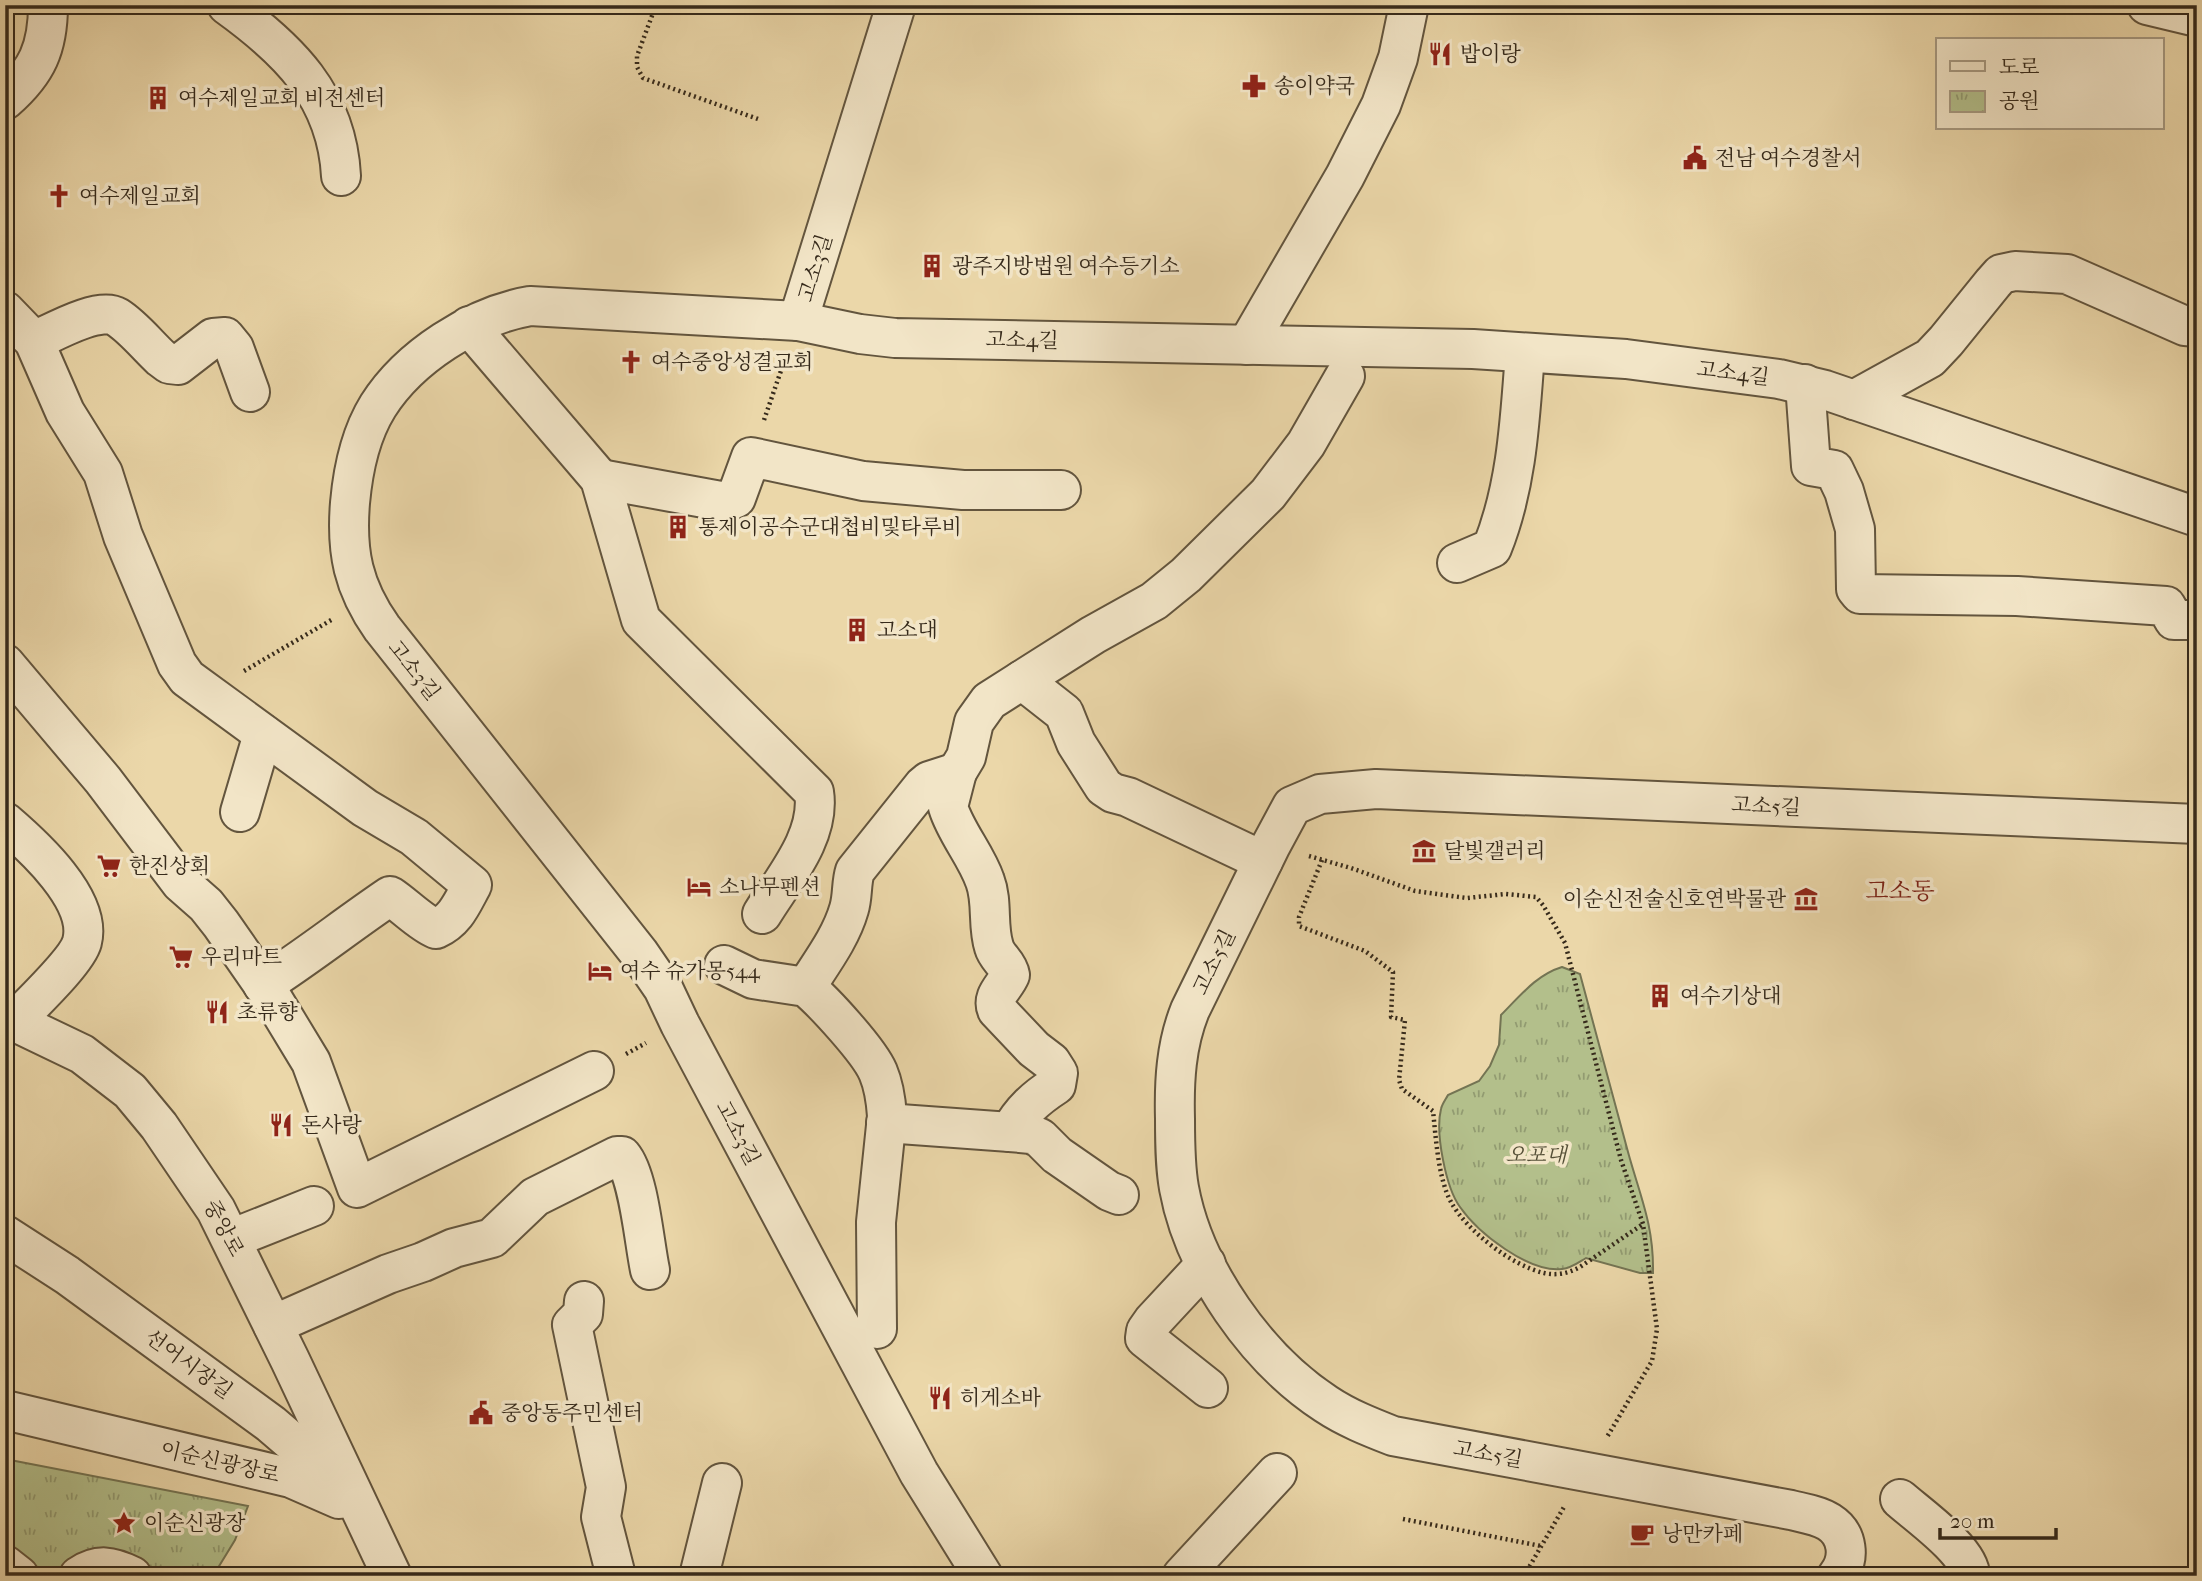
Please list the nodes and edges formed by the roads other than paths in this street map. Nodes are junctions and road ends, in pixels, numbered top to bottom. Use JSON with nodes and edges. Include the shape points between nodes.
{"nodes":[{"id":1,"x":48,"y":5,"type":"edge"},
{"id":2,"x":227,"y":5,"type":"edge"},
{"id":3,"x":895,"y":5,"type":"edge"},
{"id":4,"x":1409,"y":5,"type":"edge"},
{"id":5,"x":2147,"y":5,"type":"edge"},
{"id":6,"x":2197,"y":17,"type":"edge"},
{"id":7,"x":5,"y":100,"type":"edge"},
{"id":8,"x":341,"y":176,"type":"dead end"},
{"id":9,"x":5,"y":311,"type":"edge"},
{"id":10,"x":798,"y":321,"type":"junction"},
{"id":11,"x":469,"y":326,"type":"junction"},
{"id":12,"x":2197,"y":327,"type":"edge"},
{"id":13,"x":34,"y":341,"type":"junction"},
{"id":14,"x":1247,"y":345,"type":"junction"},
{"id":15,"x":1525,"y":353,"type":"junction"},
{"id":16,"x":1345,"y":376,"type":"dead end"},
{"id":17,"x":1805,"y":384,"type":"junction"},
{"id":18,"x":250,"y":393,"type":"dead end"},
{"id":19,"x":1854,"y":400,"type":"junction"},
{"id":20,"x":600,"y":479,"type":"junction"},
{"id":21,"x":1062,"y":490,"type":"dead end"},
{"id":22,"x":2197,"y":517,"type":"edge"},
{"id":23,"x":1457,"y":563,"type":"dead end"},
{"id":24,"x":2197,"y":620,"type":"edge"},
{"id":25,"x":5,"y":664,"type":"edge"},
{"id":26,"x":1022,"y":680,"type":"junction"},
{"id":27,"x":263,"y":734,"type":"junction"},
{"id":28,"x":957,"y":772,"type":"junction"},
{"id":29,"x":240,"y":812,"type":"dead end"},
{"id":30,"x":5,"y":822,"type":"edge"},
{"id":31,"x":2197,"y":824,"type":"edge"},
{"id":32,"x":1267,"y":853,"type":"junction"},
{"id":33,"x":762,"y":914,"type":"dead end"},
{"id":34,"x":724,"y":965,"type":"dead end"},
{"id":35,"x":263,"y":985,"type":"junction"},
{"id":36,"x":806,"y":986,"type":"junction"},
{"id":37,"x":10,"y":1019,"type":"edge"},
{"id":38,"x":594,"y":1071,"type":"road end"},
{"id":39,"x":886,"y":1124,"type":"junction"},
{"id":40,"x":1010,"y":1132,"type":"junction"},
{"id":41,"x":1119,"y":1195,"type":"dead end"},
{"id":42,"x":314,"y":1206,"type":"dead end"},
{"id":43,"x":5,"y":1235,"type":"edge"},
{"id":44,"x":231,"y":1239,"type":"junction"},
{"id":45,"x":1206,"y":1264,"type":"junction"},
{"id":46,"x":650,"y":1270,"type":"dead end"},
{"id":47,"x":584,"y":1301,"type":"dead end"},
{"id":48,"x":273,"y":1325,"type":"junction"},
{"id":49,"x":877,"y":1329,"type":"dead end"},
{"id":50,"x":1208,"y":1388,"type":"dead end"},
{"id":51,"x":5,"y":1410,"type":"edge"},
{"id":52,"x":1277,"y":1473,"type":"dead end"},
{"id":53,"x":722,"y":1483,"type":"dead end"},
{"id":54,"x":1900,"y":1499,"type":"dead end"},
{"id":55,"x":359,"y":1510,"type":"junction"},
{"id":56,"x":5,"y":1565,"type":"edge"},
{"id":57,"x":606,"y":1574,"type":"edge"},
{"id":58,"x":19,"y":1576,"type":"edge"},
{"id":59,"x":79,"y":1576,"type":"edge"},
{"id":60,"x":132,"y":1576,"type":"edge"},
{"id":61,"x":391,"y":1576,"type":"edge"},
{"id":62,"x":699,"y":1576,"type":"edge"},
{"id":63,"x":983,"y":1576,"type":"edge"},
{"id":64,"x":1182,"y":1576,"type":"edge"},
{"id":65,"x":1837,"y":1576,"type":"edge"},
{"id":66,"x":1970,"y":1576,"type":"edge"}],
"edges":[{"from":1,"to":7,"type":"street","via":[[37,65]]},
{"from":2,"to":8,"type":"street","via":[[286,52],[311,85],[333,126]]},
{"from":3,"to":10,"type":"street","name":"고소3길"},
{"from":4,"to":14,"type":"street","via":[[1398,58],[1381,105],[1345,177]]},
{"from":5,"to":6,"type":"street"},
{"from":9,"to":13,"type":"street"},
{"from":10,"to":11,"type":"street","name":"고소3길","via":[[530,306]]},
{"from":10,"to":14,"type":"street","name":"고소4길","via":[[895,338]]},
{"from":11,"to":20,"type":"street"},
{"from":11,"to":63,"type":"street","name":"고소3길","via":[[398,381],[377,407],[360,446],[352,484],[349,530],[355,580],[395,646],[663,988],[919,1472]]},
{"from":12,"to":19,"type":"street","via":[[2185,326],[2067,274],[2015,271],[2001,274],[1930,358]]},
{"from":13,"to":18,"type":"street","via":[[103,313],[114,315],[169,364],[178,365],[213,338],[225,337],[234,348]]},
{"from":13,"to":27,"type":"street","via":[[65,412],[103,474],[123,537],[177,664],[206,694]]},
{"from":14,"to":15,"type":"street","name":"고소4길"},
{"from":15,"to":17,"type":"street","name":"고소4길","via":[[1626,359]]},
{"from":15,"to":23,"type":"street","via":[[1519,437],[1501,526],[1492,548]]},
{"from":16,"to":26,"type":"street","via":[[1306,444],[1268,494],[1186,575],[1154,601]]},
{"from":17,"to":19,"type":"street","name":"고소4길"},
{"from":17,"to":24,"type":"street","via":[[1811,466],[1834,470],[1844,491],[1855,529],[1856,589],[1860,594],[2017,596],[2166,606],[2174,620]]},
{"from":19,"to":22,"type":"street","name":"고소4길"},
{"from":20,"to":21,"type":"street","via":[[726,502],[736,498],[751,457],[863,481],[963,490]]},
{"from":20,"to":33,"type":"street","via":[[641,620],[814,792],[815,816],[808,836]]},
{"from":25,"to":35,"type":"street","via":[[103,780],[181,883],[221,923]]},
{"from":26,"to":28,"type":"street","via":[[989,701],[977,715],[966,757]]},
{"from":26,"to":32,"type":"street","via":[[1064,713],[1076,743],[1104,787]]},
{"from":27,"to":29,"type":"street"},
{"from":27,"to":35,"type":"street","via":[[365,808],[414,837],[472,885],[449,923],[436,929],[390,896]]},
{"from":28,"to":36,"type":"street","via":[[923,786],[855,871],[843,925]]},
{"from":28,"to":40,"type":"street","via":[[948,807],[985,880],[992,943],[1009,968],[995,1005],[1058,1073],[1056,1085],[1023,1111]]},
{"from":30,"to":37,"type":"street","via":[[64,884],[76,905],[82,934],[78,951]]},
{"from":31,"to":32,"type":"street","name":"고소5길","via":[[1376,789],[1320,794],[1292,806]]},
{"from":32,"to":45,"type":"street","name":"고소5길","via":[[1191,1010],[1177,1057],[1179,1186]]},
{"from":34,"to":36,"type":"street","via":[[753,979]]},
{"from":35,"to":38,"type":"street","via":[[311,1062],[357,1188]]},
{"from":36,"to":39,"type":"street","via":[[873,1064],[886,1100]]},
{"from":37,"to":44,"type":"street","name":"중앙로","via":[[82,1054],[130,1091],[159,1126]]},
{"from":39,"to":40,"type":"street"},
{"from":39,"to":49,"type":"street","via":[[876,1222]]},
{"from":40,"to":41,"type":"street","via":[[1040,1138],[1057,1155]]},
{"from":42,"to":44,"type":"street"},
{"from":43,"to":55,"type":"street","name":"선어시장길","via":[[280,1431]]},
{"from":44,"to":48,"type":"street","name":"중앙로"},
{"from":45,"to":50,"type":"street","via":[[1153,1321],[1145,1338]]},
{"from":45,"to":65,"type":"street","name":"고소5길","via":[[1238,1317],[1266,1351],[1340,1413],[1393,1436],[1429,1444],[1791,1510],[1828,1521],[1845,1546],[1844,1568]]},
{"from":46,"to":48,"type":"street","via":[[633,1179],[626,1161],[617,1156],[534,1197],[492,1238],[388,1274]]},
{"from":47,"to":57,"type":"street","via":[[583,1314],[572,1325],[606,1487],[601,1517]]},
{"from":48,"to":55,"type":"street","name":"중앙로"},
{"from":51,"to":55,"type":"street","name":"이순신광장로","via":[[291,1478]]},
{"from":52,"to":64,"type":"street"},
{"from":53,"to":62,"type":"street"},
{"from":54,"to":66,"type":"street","via":[[1960,1552]]},
{"from":55,"to":61,"type":"street"},
{"from":56,"to":58,"type":"street"},
{"from":59,"to":60,"type":"street","via":[[92,1567],[110,1566]]}]}
